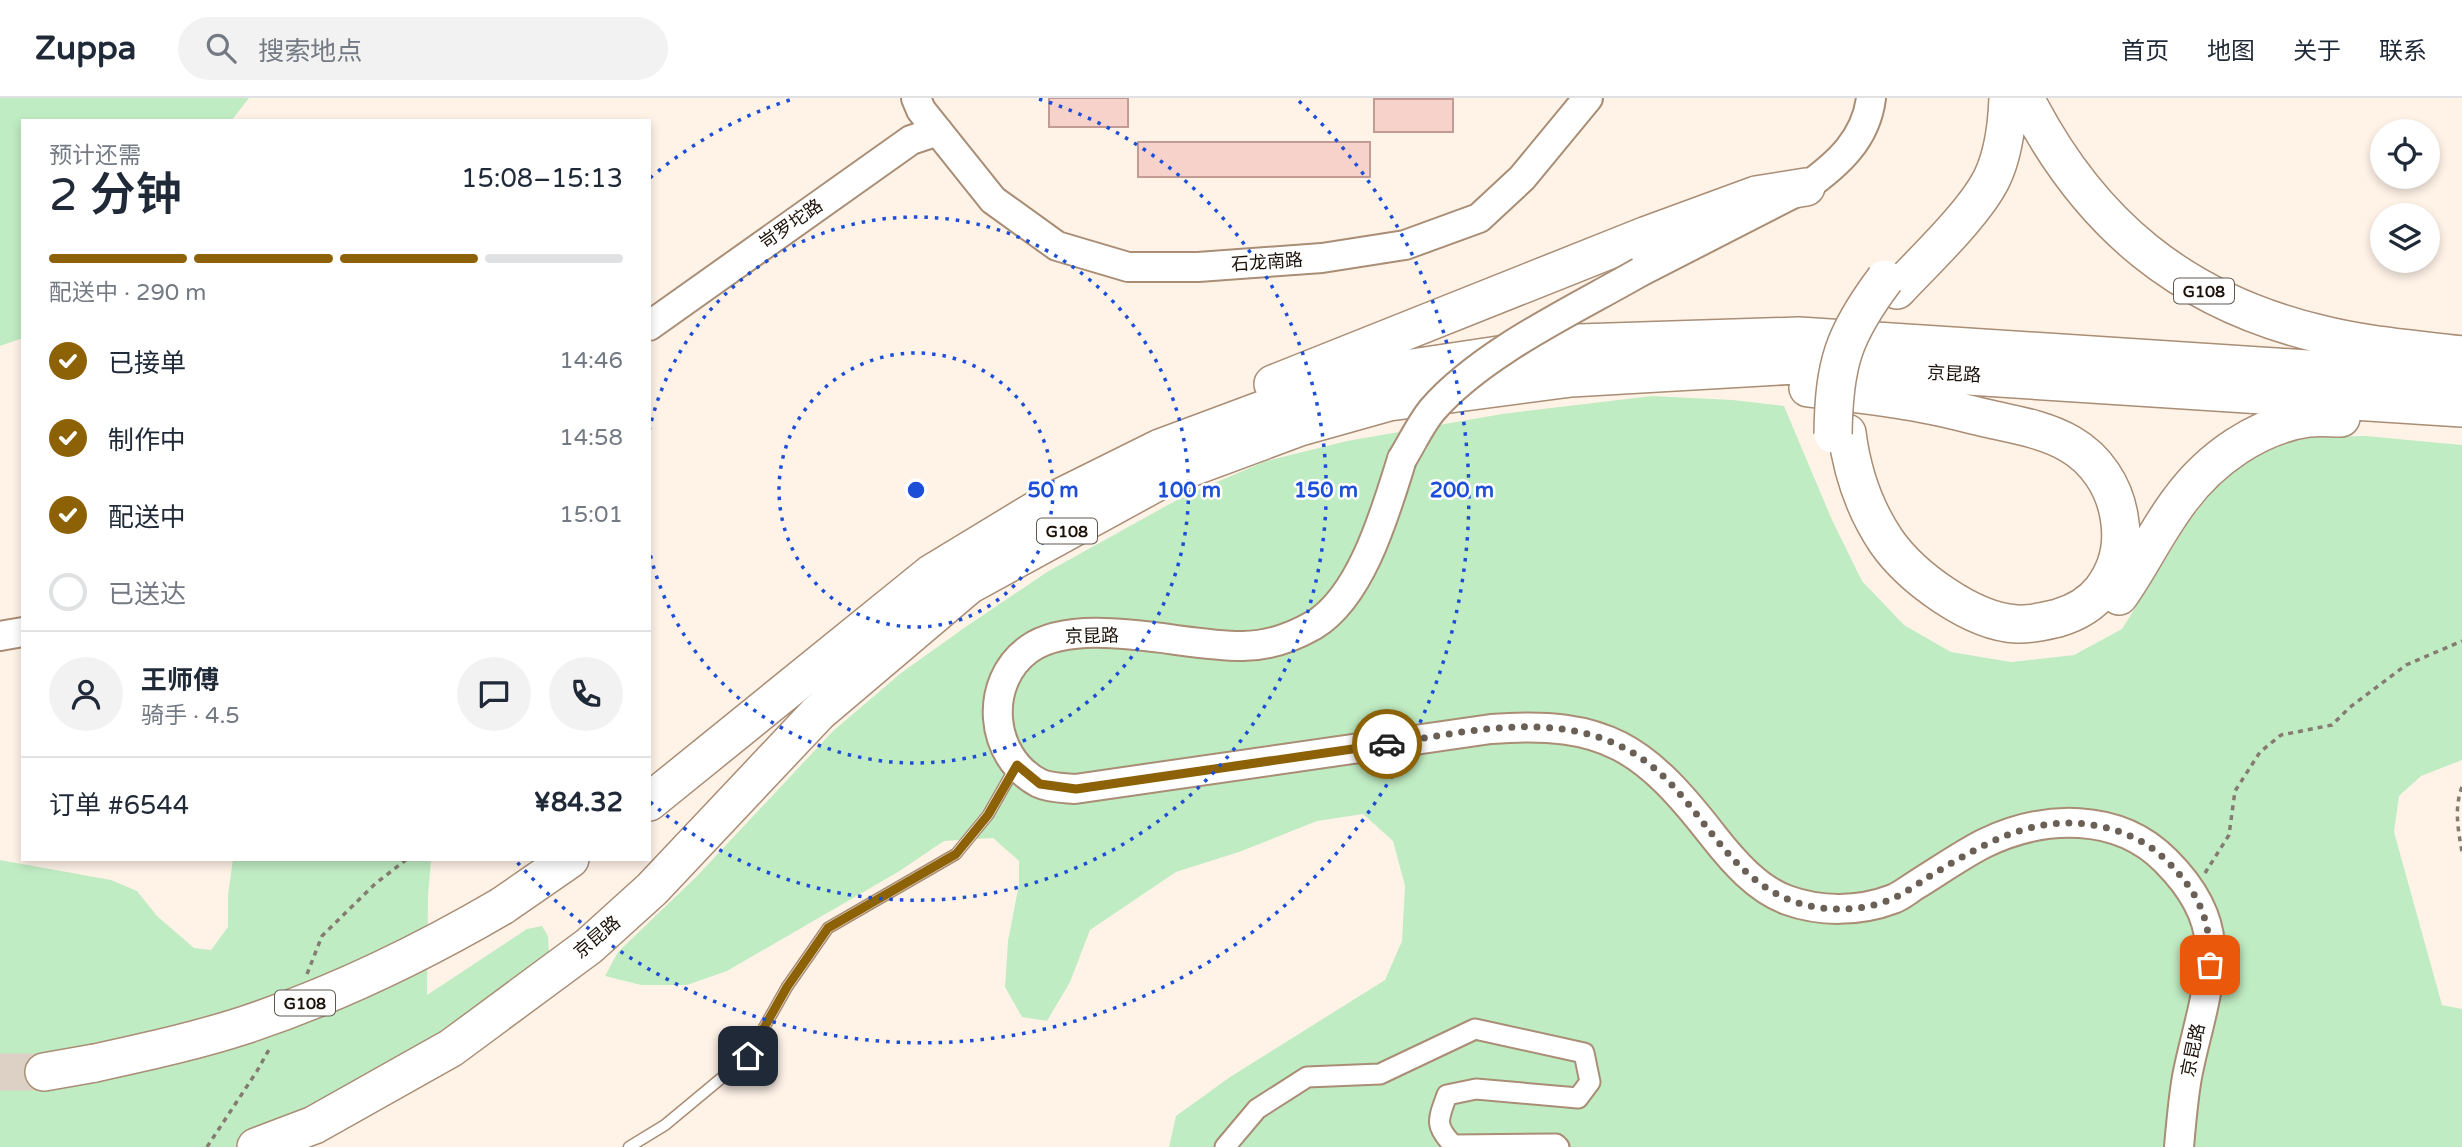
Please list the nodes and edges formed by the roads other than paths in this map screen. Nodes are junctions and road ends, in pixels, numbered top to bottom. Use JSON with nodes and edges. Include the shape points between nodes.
{"nodes":[{"id":1,"x":916,"y":98,"type":"edge"},
{"id":2,"x":934,"y":98,"type":"edge"},
{"id":3,"x":1588,"y":98,"type":"edge"},
{"id":4,"x":1871,"y":98,"type":"edge"},
{"id":5,"x":1994,"y":98,"type":"edge"},
{"id":6,"x":2008,"y":98,"type":"edge"},
{"id":7,"x":2025,"y":98,"type":"edge"},
{"id":8,"x":938,"y":131,"type":"junction"},
{"id":9,"x":1806,"y":187,"type":"junction"},
{"id":10,"x":1891,"y":284,"type":"junction"},
{"id":11,"x":651,"y":325,"type":"edge"},
{"id":12,"x":2462,"y":355,"type":"edge"},
{"id":13,"x":1675,"y":370,"type":"junction"},
{"id":14,"x":2461,"y":398,"type":"edge"},
{"id":15,"x":1840,"y":434,"type":"junction"},
{"id":16,"x":1041,"y":508,"type":"junction"},
{"id":17,"x":21,"y":632,"type":"edge"},
{"id":18,"x":0,"y":636,"type":"edge"},
{"id":19,"x":1017,"y":765,"type":"junction"},
{"id":20,"x":651,"y":800,"type":"edge"},
{"id":21,"x":567,"y":861,"type":"edge"},
{"id":22,"x":44,"y":1072,"type":"tunnel mouth"},
{"id":23,"x":256,"y":1147,"type":"edge"},
{"id":24,"x":629,"y":1147,"type":"edge"},
{"id":25,"x":1225,"y":1147,"type":"edge"},
{"id":26,"x":1559,"y":1147,"type":"edge"},
{"id":27,"x":2179,"y":1147,"type":"edge"}],
"edges":[{"from":1,"to":8,"type":"main road","name":"石龙南路"},
{"from":2,"to":8,"type":"main road"},
{"from":3,"to":8,"type":"main road","name":"石龙南路","via":[[1522,178],[1479,218],[1405,246],[1322,258],[1198,267],[1128,267],[1057,246],[993,200]]},
{"from":4,"to":9,"type":"main road","via":[[1863,128],[1845,156]]},
{"from":5,"to":10,"type":"highway","via":[[1994,125],[1985,157],[1971,182]]},
{"from":6,"to":10,"type":"highway","via":[[2007,127],[1992,178],[1977,202]]},
{"from":7,"to":12,"type":"highway","number":"G108","via":[[2045,137],[2097,207],[2170,272],[2260,317],[2309,331]]},
{"from":8,"to":11,"type":"main road","name":"岢罗坨路","via":[[911,140]]},
{"from":9,"to":16,"type":"highway","via":[[1756,195],[1647,235],[1166,428],[1069,475]]},
{"from":9,"to":19,"type":"main road","name":"京昆路","bridge":true,"via":[[1640,272],[1462,380],[1431,410],[1402,459],[1361,572],[1316,624],[1283,639],[1246,646],[1086,634],[1055,636],[1028,650],[1006,674],[996,706],[1001,738]]},
{"from":10,"to":15,"type":"highway","bridge":true,"via":[[1860,312],[1840,356],[1833,396]]},
{"from":13,"to":14,"type":"highway","name":"京昆路","number":"G108","via":[[1797,365]]},
{"from":13,"to":15,"type":"highway","via":[[1909,401],[2036,430],[2070,443],[2090,458],[2117,501],[2120,551],[2112,578],[2096,598],[2073,613],[2045,621],[2015,624],[1979,614],[1947,598],[1900,558],[1873,519]]},
{"from":13,"to":23,"type":"highway","name":"京昆路","number":"G108","via":[[1571,378],[1389,402],[1300,427],[1168,476],[968,585],[818,713],[652,889],[589,946],[451,1048],[314,1125]]},
{"from":14,"to":15,"type":"highway","via":[[2398,416],[2309,418],[2262,433],[2232,449],[2179,501],[2113,604],[2091,623],[2050,638],[2013,639],[1978,631],[1914,593],[1882,560],[1860,525],[1840,476]]},
{"from":14,"to":16,"type":"highway","name":"京昆路","number":"G108","via":[[1799,335],[1579,342],[1392,371],[1270,407],[1160,448]]},
{"from":16,"to":20,"type":"highway","name":"京昆路","number":"G108","via":[[932,573]]},
{"from":17,"to":18,"type":"main road"},
{"from":19,"to":24,"type":"lane","via":[[988,815],[956,854],[828,928],[748,1056],[665,1125]]},
{"from":19,"to":27,"type":"main road","name":"京昆路","via":[[1040,784],[1076,789],[1491,729],[1577,730],[1647,762],[1746,873],[1769,891],[1808,906],[1835,909],[1894,899],[2015,831],[2063,822],[2117,830],[2160,854],[2195,894],[2206,919],[2210,965],[2187,1079]]},
{"from":21,"to":22,"type":"highway","number":"G108","bridge":true,"via":[[449,937],[308,1002],[164,1048]]},
{"from":25,"to":26,"type":"street","via":[[1256,1109],[1307,1077],[1380,1074],[1475,1029],[1584,1053],[1590,1082],[1578,1097],[1476,1089],[1447,1095],[1438,1121],[1441,1132],[1453,1145]]}]}
